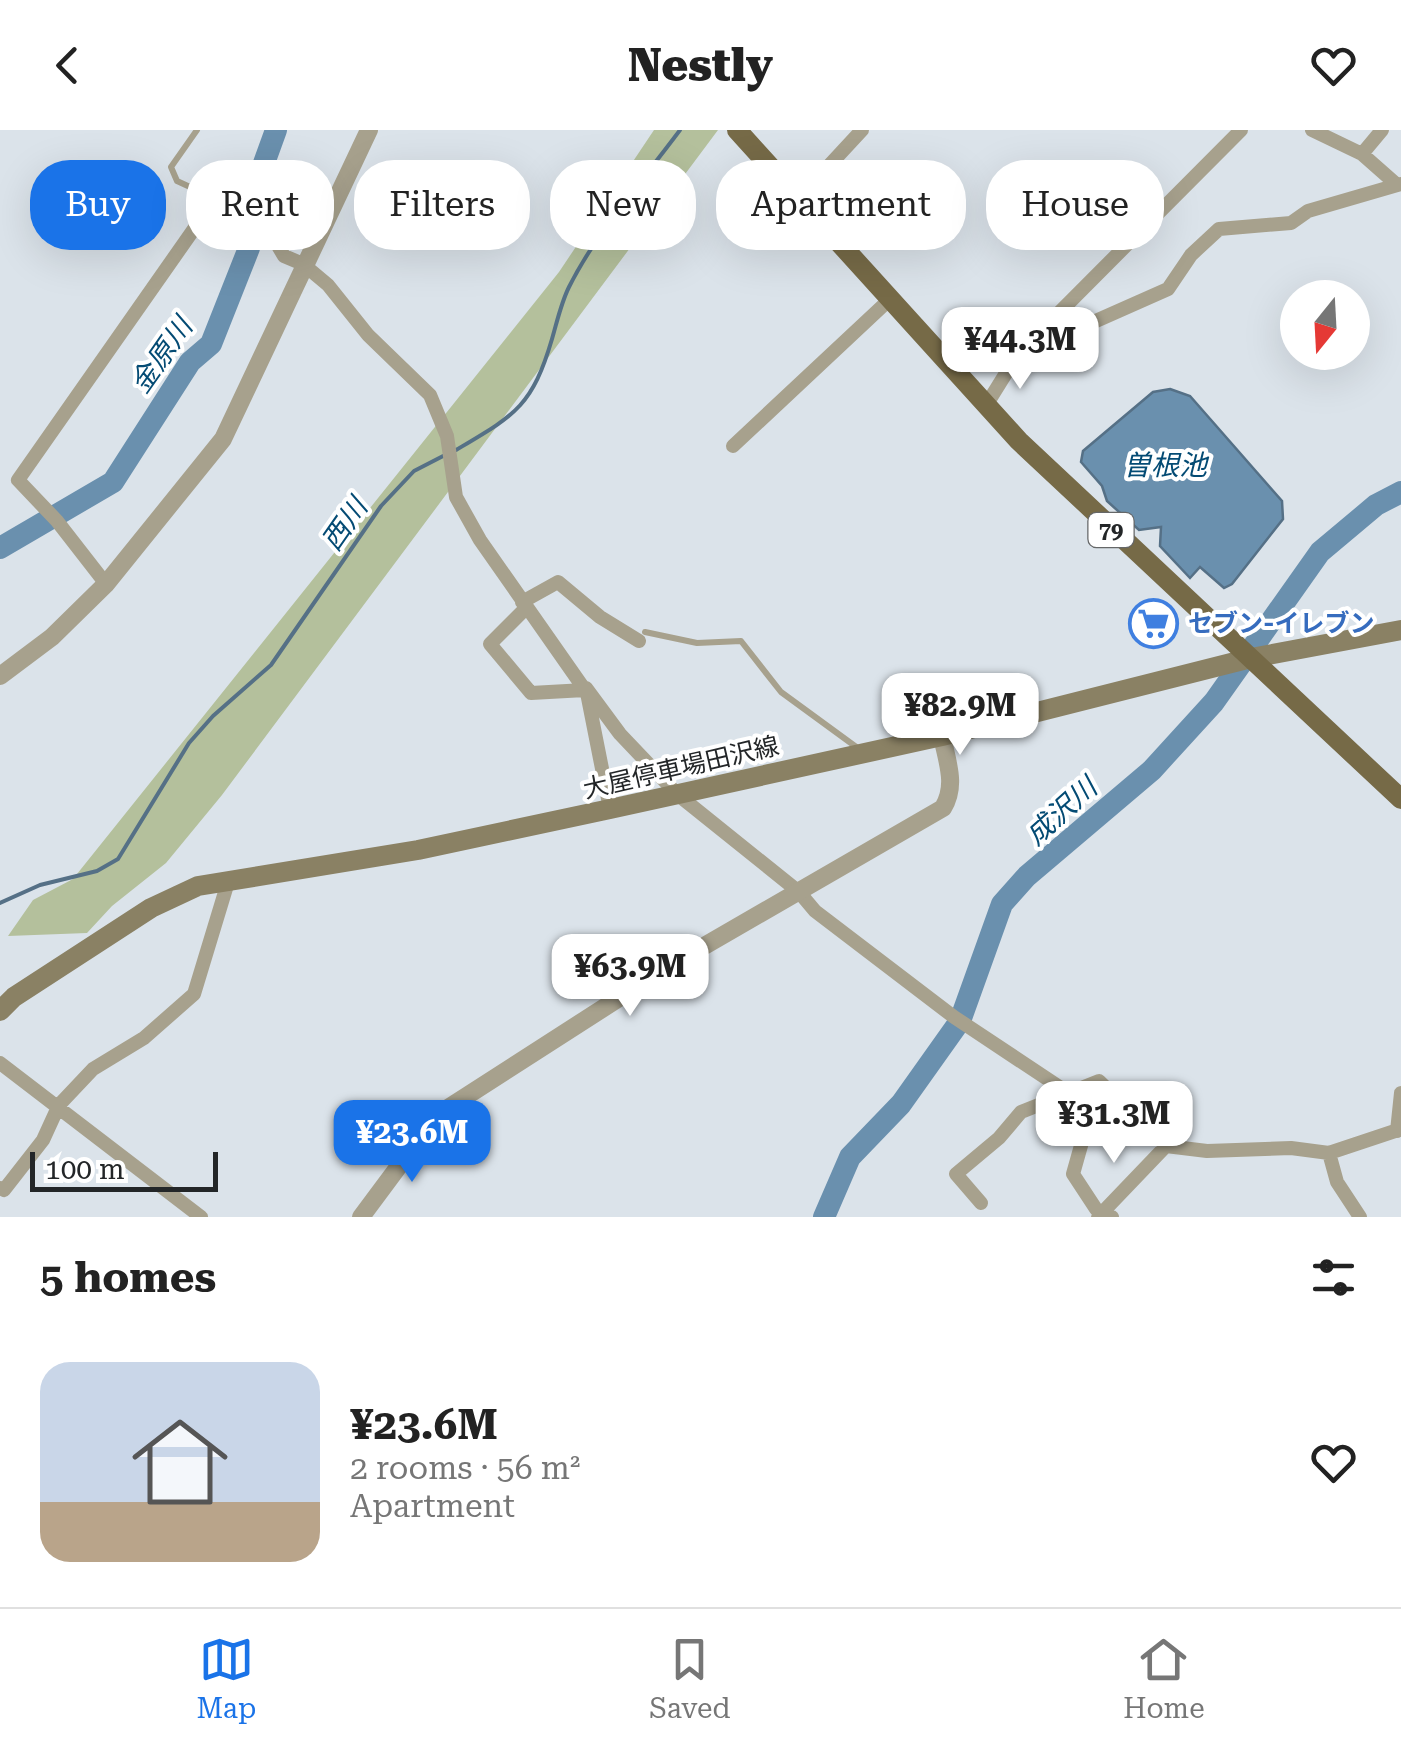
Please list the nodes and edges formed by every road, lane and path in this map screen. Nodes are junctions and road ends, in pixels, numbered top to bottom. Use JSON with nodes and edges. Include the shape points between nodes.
{"nodes":[{"id":1,"x":198,"y":130,"type":"edge"},
{"id":2,"x":369,"y":130,"type":"edge"},
{"id":3,"x":738,"y":130,"type":"edge"},
{"id":4,"x":862,"y":130,"type":"edge"},
{"id":5,"x":1241,"y":130,"type":"edge"},
{"id":6,"x":1312,"y":130,"type":"edge"},
{"id":7,"x":1382,"y":130,"type":"edge"},
{"id":8,"x":1362,"y":154,"type":"junction"},
{"id":9,"x":765,"y":160,"type":"edge"},
{"id":10,"x":834,"y":160,"type":"edge"},
{"id":11,"x":1398,"y":184,"type":"edge"},
{"id":12,"x":186,"y":185,"type":"edge"},
{"id":13,"x":186,"y":240,"type":"edge"},
{"id":14,"x":280,"y":250,"type":"edge"},
{"id":15,"x":845,"y":250,"type":"edge"},
{"id":16,"x":303,"y":264,"type":"junction"},
{"id":17,"x":889,"y":300,"type":"junction"},
{"id":18,"x":1018,"y":354,"type":"junction"},
{"id":19,"x":986,"y":407,"type":"junction"},
{"id":20,"x":733,"y":446,"type":"dead end"},
{"id":21,"x":106,"y":584,"type":"junction"},
{"id":22,"x":524,"y":605,"type":"junction"},
{"id":23,"x":1401,"y":630,"type":"edge"},
{"id":24,"x":642,"y":637,"type":"joint"},
{"id":25,"x":1240,"y":657,"type":"junction"},
{"id":26,"x":0,"y":676,"type":"edge"},
{"id":27,"x":585,"y":689,"type":"junction"},
{"id":28,"x":942,"y":736,"type":"junction"},
{"id":29,"x":864,"y":752,"type":"junction"},
{"id":30,"x":676,"y":794,"type":"junction"},
{"id":31,"x":1401,"y":799,"type":"edge"},
{"id":32,"x":610,"y":809,"type":"junction"},
{"id":33,"x":228,"y":882,"type":"junction"},
{"id":34,"x":800,"y":892,"type":"junction"},
{"id":35,"x":0,"y":1011,"type":"edge"},
{"id":36,"x":0,"y":1063,"type":"edge"},
{"id":37,"x":1067,"y":1092,"type":"junction"},
{"id":38,"x":1401,"y":1093,"type":"edge"},
{"id":39,"x":59,"y":1105,"type":"junction"},
{"id":40,"x":1399,"y":1130,"type":"edge"},
{"id":41,"x":1166,"y":1146,"type":"junction"},
{"id":42,"x":1329,"y":1153,"type":"junction"},
{"id":43,"x":0,"y":1188,"type":"edge"},
{"id":44,"x":981,"y":1203,"type":"dead end"},
{"id":45,"x":1104,"y":1215,"type":"edge"},
{"id":46,"x":201,"y":1217,"type":"edge"},
{"id":47,"x":361,"y":1217,"type":"edge"},
{"id":48,"x":1360,"y":1217,"type":"edge"}],
"edges":[{"from":1,"to":12,"type":"lane","via":[[171,166]]},
{"from":2,"to":16,"type":"street"},
{"from":3,"to":9,"type":"main road","number":"79"},
{"from":4,"to":10,"type":"street"},
{"from":5,"to":18,"type":"street"},
{"from":6,"to":8,"type":"street"},
{"from":7,"to":8,"type":"street"},
{"from":8,"to":11,"type":"street"},
{"from":11,"to":18,"type":"street","via":[[1292,223],[1219,229],[1168,289],[1089,324],[1052,354]]},
{"from":13,"to":21,"type":"street","via":[[18,480]]},
{"from":14,"to":16,"type":"street"},
{"from":15,"to":17,"type":"main road","number":"79"},
{"from":16,"to":21,"type":"street","via":[[224,440]]},
{"from":16,"to":22,"type":"street","via":[[430,396],[446,436],[456,497]]},
{"from":17,"to":19,"type":"main road","number":"79"},
{"from":17,"to":20,"type":"street"},
{"from":18,"to":19,"type":"street"},
{"from":19,"to":25,"type":"main road","number":"79"},
{"from":21,"to":26,"type":"street"},
{"from":22,"to":24,"type":"street","via":[[558,582],[600,618]]},
{"from":22,"to":27,"type":"street"},
{"from":22,"to":27,"type":"street","via":[[490,644],[531,693]]},
{"from":23,"to":25,"type":"main road","name":"大屋停車場田沢線"},
{"from":24,"to":29,"type":"lane","via":[[741,641],[781,692]]},
{"from":25,"to":28,"type":"main road","name":"大屋停車場田沢線"},
{"from":25,"to":31,"type":"main road","number":"79"},
{"from":27,"to":30,"type":"street"},
{"from":27,"to":32,"type":"street"},
{"from":28,"to":29,"type":"main road","name":"大屋停車場田沢線"},
{"from":28,"to":34,"type":"street","via":[[951,794],[942,808]]},
{"from":29,"to":30,"type":"main road","name":"大屋停車場田沢線"},
{"from":30,"to":32,"type":"main road","name":"大屋停車場田沢線"},
{"from":30,"to":34,"type":"street"},
{"from":32,"to":33,"type":"main road","name":"大屋停車場田沢線"},
{"from":33,"to":35,"type":"main road","name":"大屋停車場田沢線","via":[[198,886],[151,908]]},
{"from":33,"to":39,"type":"street","via":[[194,994],[144,1038],[93,1068]]},
{"from":34,"to":37,"type":"street","via":[[815,911],[954,1017]]},
{"from":34,"to":47,"type":"street","via":[[661,971],[448,1108]]},
{"from":36,"to":39,"type":"street"},
{"from":37,"to":41,"type":"street","via":[[1099,1080]]},
{"from":37,"to":44,"type":"street","via":[[1021,1112],[956,1174]]},
{"from":37,"to":45,"type":"street","via":[[1082,1142],[1073,1174]]},
{"from":38,"to":40,"type":"street"},
{"from":39,"to":43,"type":"street","via":[[44,1140]]},
{"from":39,"to":46,"type":"street"},
{"from":40,"to":42,"type":"street"},
{"from":41,"to":42,"type":"street"},
{"from":41,"to":45,"type":"street"},
{"from":42,"to":48,"type":"street","via":[[1337,1182]]}]}
